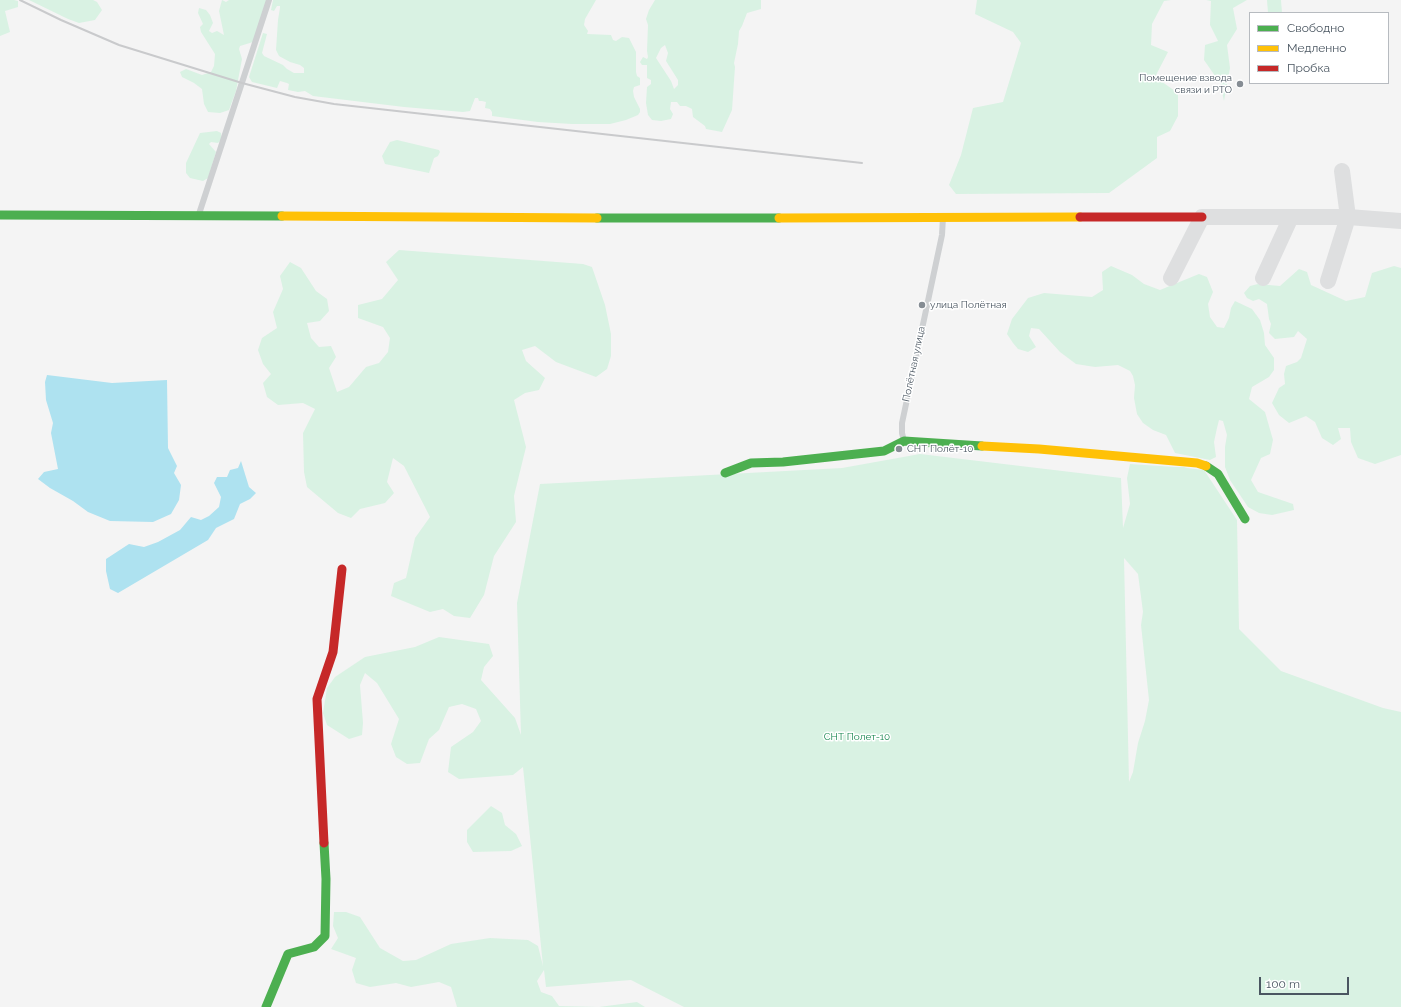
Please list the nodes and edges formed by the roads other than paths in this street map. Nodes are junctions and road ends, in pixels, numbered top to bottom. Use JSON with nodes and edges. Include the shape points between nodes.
{"nodes":[{"id":1,"x":269,"y":0,"type":"edge"},
{"id":2,"x":0,"y":215,"type":"edge"},
{"id":3,"x":198,"y":217,"type":"junction"},
{"id":4,"x":943,"y":217,"type":"junction"},
{"id":5,"x":1202,"y":217,"type":"dead end"},
{"id":6,"x":904,"y":441,"type":"junction"},
{"id":7,"x":725,"y":473,"type":"dead end"},
{"id":8,"x":1245,"y":519,"type":"dead end"},
{"id":9,"x":342,"y":569,"type":"dead end"},
{"id":10,"x":266,"y":1007,"type":"edge"}],
"edges":[{"from":1,"to":3,"type":"street"},
{"from":2,"to":3,"type":"street"},
{"from":3,"to":4,"type":"street"},
{"from":4,"to":5,"type":"street"},
{"from":4,"to":6,"type":"street","name":"Полётная улица","via":[[942,235],[902,423]]},
{"from":6,"to":7,"type":"street","via":[[884,451],[751,463]]},
{"from":6,"to":8,"type":"street","via":[[1039,449],[1197,463],[1209,467],[1218,474]]},
{"from":9,"to":10,"type":"street","via":[[332,652],[318,699],[326,880],[325,936],[314,947],[288,954]]}]}
